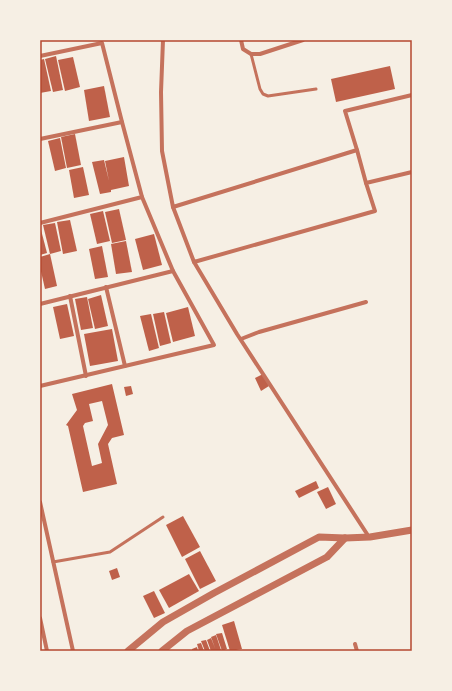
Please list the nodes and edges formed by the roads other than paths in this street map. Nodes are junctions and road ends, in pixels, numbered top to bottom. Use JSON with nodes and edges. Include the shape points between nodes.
{"nodes":[{"id":1,"x":162,"y":40,"type":"edge"},
{"id":2,"x":241,"y":40,"type":"edge"},
{"id":3,"x":302,"y":40,"type":"edge"},
{"id":4,"x":100,"y":42,"type":"edge"},
{"id":5,"x":251,"y":54,"type":"junction"},
{"id":6,"x":40,"y":56,"type":"edge"},
{"id":7,"x":316,"y":89,"type":"dead end"},
{"id":8,"x":412,"y":96,"type":"edge"},
{"id":9,"x":122,"y":122,"type":"junction"},
{"id":10,"x":40,"y":138,"type":"edge"},
{"id":11,"x":356,"y":150,"type":"junction"},
{"id":12,"x":412,"y":172,"type":"edge"},
{"id":13,"x":366,"y":183,"type":"junction"},
{"id":14,"x":142,"y":197,"type":"junction"},
{"id":15,"x":173,"y":207,"type":"junction"},
{"id":16,"x":40,"y":223,"type":"edge"},
{"id":17,"x":194,"y":262,"type":"junction"},
{"id":18,"x":173,"y":271,"type":"junction"},
{"id":19,"x":106,"y":288,"type":"junction"},
{"id":20,"x":70,"y":296,"type":"junction"},
{"id":21,"x":366,"y":302,"type":"dead end"},
{"id":22,"x":40,"y":304,"type":"edge"},
{"id":23,"x":241,"y":339,"type":"junction"},
{"id":24,"x":125,"y":366,"type":"junction"},
{"id":25,"x":86,"y":376,"type":"junction"},
{"id":26,"x":40,"y":386,"type":"edge"},
{"id":27,"x":40,"y":502,"type":"edge"},
{"id":28,"x":163,"y":517,"type":"dead end"},
{"id":29,"x":412,"y":530,"type":"edge"},
{"id":30,"x":370,"y":537,"type":"junction"},
{"id":31,"x":345,"y":538,"type":"junction"},
{"id":32,"x":53,"y":562,"type":"junction"},
{"id":33,"x":40,"y":618,"type":"edge"},
{"id":34,"x":355,"y":644,"type":"dead end"},
{"id":35,"x":47,"y":651,"type":"edge"},
{"id":36,"x":73,"y":651,"type":"edge"},
{"id":37,"x":128,"y":651,"type":"edge"},
{"id":38,"x":162,"y":651,"type":"edge"},
{"id":39,"x":357,"y":651,"type":"edge"}],
"edges":[{"from":1,"to":15,"type":"street","via":[[162,151]]},
{"from":2,"to":5,"type":"street","via":[[243,49]]},
{"from":3,"to":5,"type":"street","via":[[260,54]]},
{"from":4,"to":6,"type":"street"},
{"from":4,"to":9,"type":"street"},
{"from":5,"to":7,"type":"lane","via":[[263,94],[268,96]]},
{"from":8,"to":11,"type":"street","via":[[345,111]]},
{"from":9,"to":10,"type":"street"},
{"from":9,"to":14,"type":"street"},
{"from":11,"to":13,"type":"street"},
{"from":11,"to":15,"type":"street"},
{"from":12,"to":13,"type":"street"},
{"from":13,"to":17,"type":"street","via":[[374,211]]},
{"from":14,"to":16,"type":"street"},
{"from":14,"to":18,"type":"street"},
{"from":15,"to":17,"type":"street"},
{"from":17,"to":23,"type":"street"},
{"from":18,"to":19,"type":"street"},
{"from":18,"to":24,"type":"street","via":[[214,345]]},
{"from":19,"to":20,"type":"street"},
{"from":19,"to":24,"type":"street"},
{"from":20,"to":22,"type":"street"},
{"from":20,"to":25,"type":"street"},
{"from":21,"to":23,"type":"street"},
{"from":23,"to":30,"type":"street"},
{"from":24,"to":25,"type":"street"},
{"from":25,"to":26,"type":"street"},
{"from":27,"to":32,"type":"street"},
{"from":28,"to":32,"type":"lane","via":[[110,552]]},
{"from":29,"to":30,"type":"street"},
{"from":30,"to":31,"type":"street"},
{"from":31,"to":37,"type":"street","via":[[319,537],[163,622]]},
{"from":31,"to":38,"type":"street","via":[[327,557],[187,631]]},
{"from":32,"to":36,"type":"street"},
{"from":33,"to":35,"type":"street"},
{"from":34,"to":39,"type":"street"}]}
